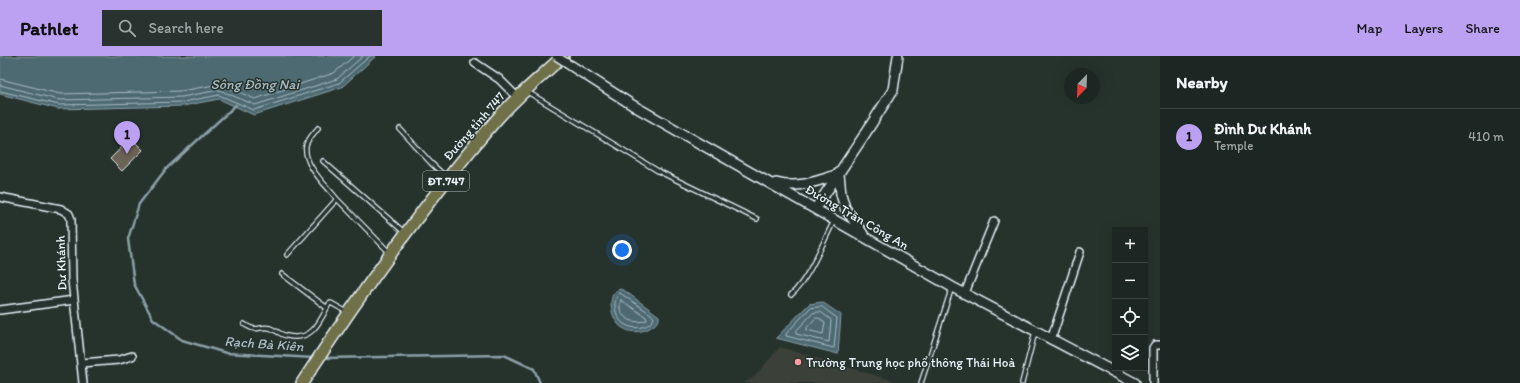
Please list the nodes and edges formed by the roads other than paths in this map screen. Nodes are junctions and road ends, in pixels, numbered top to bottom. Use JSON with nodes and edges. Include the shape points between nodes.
{"nodes":[{"id":1,"x":556,"y":56,"type":"edge"},
{"id":2,"x":563,"y":56,"type":"edge"},
{"id":3,"x":898,"y":56,"type":"edge"},
{"id":4,"x":475,"y":63,"type":"dead end"},
{"id":5,"x":570,"y":66,"type":"joint"},
{"id":6,"x":522,"y":94,"type":"junction"},
{"id":7,"x":318,"y":128,"type":"dead end"},
{"id":8,"x":400,"y":128,"type":"dead end"},
{"id":9,"x":323,"y":161,"type":"dead end"},
{"id":10,"x":839,"y":174,"type":"junction"},
{"id":11,"x":448,"y":178,"type":"junction"},
{"id":12,"x":764,"y":180,"type":"junction"},
{"id":13,"x":0,"y":197,"type":"edge"},
{"id":14,"x":337,"y":199,"type":"junction"},
{"id":15,"x":815,"y":209,"type":"junction"},
{"id":16,"x":757,"y":219,"type":"dead end"},
{"id":17,"x":835,"y":220,"type":"junction"},
{"id":18,"x":994,"y":221,"type":"dead end"},
{"id":19,"x":405,"y":233,"type":"junction"},
{"id":20,"x":865,"y":237,"type":"junction"},
{"id":21,"x":1080,"y":252,"type":"dead end"},
{"id":22,"x":390,"y":253,"type":"junction"},
{"id":23,"x":287,"y":255,"type":"dead end"},
{"id":24,"x":282,"y":274,"type":"dead end"},
{"id":25,"x":952,"y":287,"type":"junction"},
{"id":26,"x":965,"y":293,"type":"junction"},
{"id":27,"x":792,"y":295,"type":"dead end"},
{"id":28,"x":74,"y":300,"type":"junction"},
{"id":29,"x":327,"y":308,"type":"junction"},
{"id":30,"x":0,"y":310,"type":"edge"},
{"id":31,"x":346,"y":316,"type":"junction"},
{"id":32,"x":244,"y":324,"type":"dead end"},
{"id":33,"x":1035,"y":332,"type":"junction"},
{"id":34,"x":1051,"y":340,"type":"junction"},
{"id":35,"x":1160,"y":345,"type":"edge"},
{"id":36,"x":132,"y":356,"type":"dead end"},
{"id":37,"x":80,"y":363,"type":"junction"},
{"id":38,"x":83,"y":383,"type":"edge"},
{"id":39,"x":302,"y":383,"type":"edge"},
{"id":40,"x":921,"y":383,"type":"edge"},
{"id":41,"x":1022,"y":383,"type":"edge"},
{"id":42,"x":1135,"y":383,"type":"edge"},
{"id":43,"x":1153,"y":383,"type":"edge"}],
"edges":[{"from":1,"to":5,"type":"street","bridge":true},
{"from":2,"to":6,"type":"main road","name":"Đường tỉnh 747","number":"ĐT.747"},
{"from":3,"to":10,"type":"street","via":[[892,90]]},
{"from":4,"to":6,"type":"street"},
{"from":5,"to":12,"type":"street","name":"Đường Trần Công An","via":[[634,106]]},
{"from":6,"to":11,"type":"main road","name":"Đường tỉnh 747","number":"ĐT.747"},
{"from":6,"to":16,"type":"lane","via":[[652,168]]},
{"from":7,"to":14,"type":"lane","via":[[306,146],[306,157]]},
{"from":8,"to":11,"type":"lane"},
{"from":9,"to":19,"type":"lane"},
{"from":10,"to":12,"type":"street","via":[[798,186]]},
{"from":10,"to":15,"type":"street"},
{"from":10,"to":20,"type":"street","via":[[845,208]]},
{"from":11,"to":19,"type":"main road","name":"Đường tỉnh 747","number":"ĐT.747"},
{"from":12,"to":15,"type":"street","name":"Đường Trần Công An"},
{"from":13,"to":28,"type":"street","name":"Dư Khánh","via":[[61,209],[69,214]]},
{"from":14,"to":22,"type":"lane"},
{"from":14,"to":23,"type":"lane"},
{"from":15,"to":17,"type":"street","name":"Đường Trần Công An"},
{"from":17,"to":20,"type":"street","name":"Đường Trần Công An"},
{"from":17,"to":27,"type":"lane","via":[[806,278]]},
{"from":18,"to":26,"type":"street"},
{"from":19,"to":22,"type":"main road","name":"Đường tỉnh 747","number":"ĐT.747"},
{"from":20,"to":25,"type":"street","name":"Đường Trần Công An"},
{"from":21,"to":34,"type":"street"},
{"from":22,"to":31,"type":"main road","name":"Đường tỉnh 747","number":"ĐT.747"},
{"from":24,"to":29,"type":"lane"},
{"from":25,"to":26,"type":"street","name":"Đường Trần Công An"},
{"from":25,"to":40,"type":"lane"},
{"from":26,"to":33,"type":"street","name":"Đường Trần Công An"},
{"from":28,"to":30,"type":"street"},
{"from":28,"to":37,"type":"street","name":"Dư Khánh"},
{"from":29,"to":31,"type":"lane","via":[[331,303]]},
{"from":29,"to":32,"type":"lane","via":[[319,324],[308,334],[288,337],[268,328],[254,329]]},
{"from":31,"to":39,"type":"main road","number":"ĐT.747"},
{"from":33,"to":34,"type":"street","name":"Đường Trần Công An"},
{"from":33,"to":41,"type":"lane"},
{"from":34,"to":42,"type":"street","name":"Đường Trần Công An"},
{"from":35,"to":43,"type":"street","via":[[1153,348]]},
{"from":36,"to":37,"type":"street","via":[[119,360]]},
{"from":37,"to":38,"type":"street","name":"Dư Khánh"}]}
